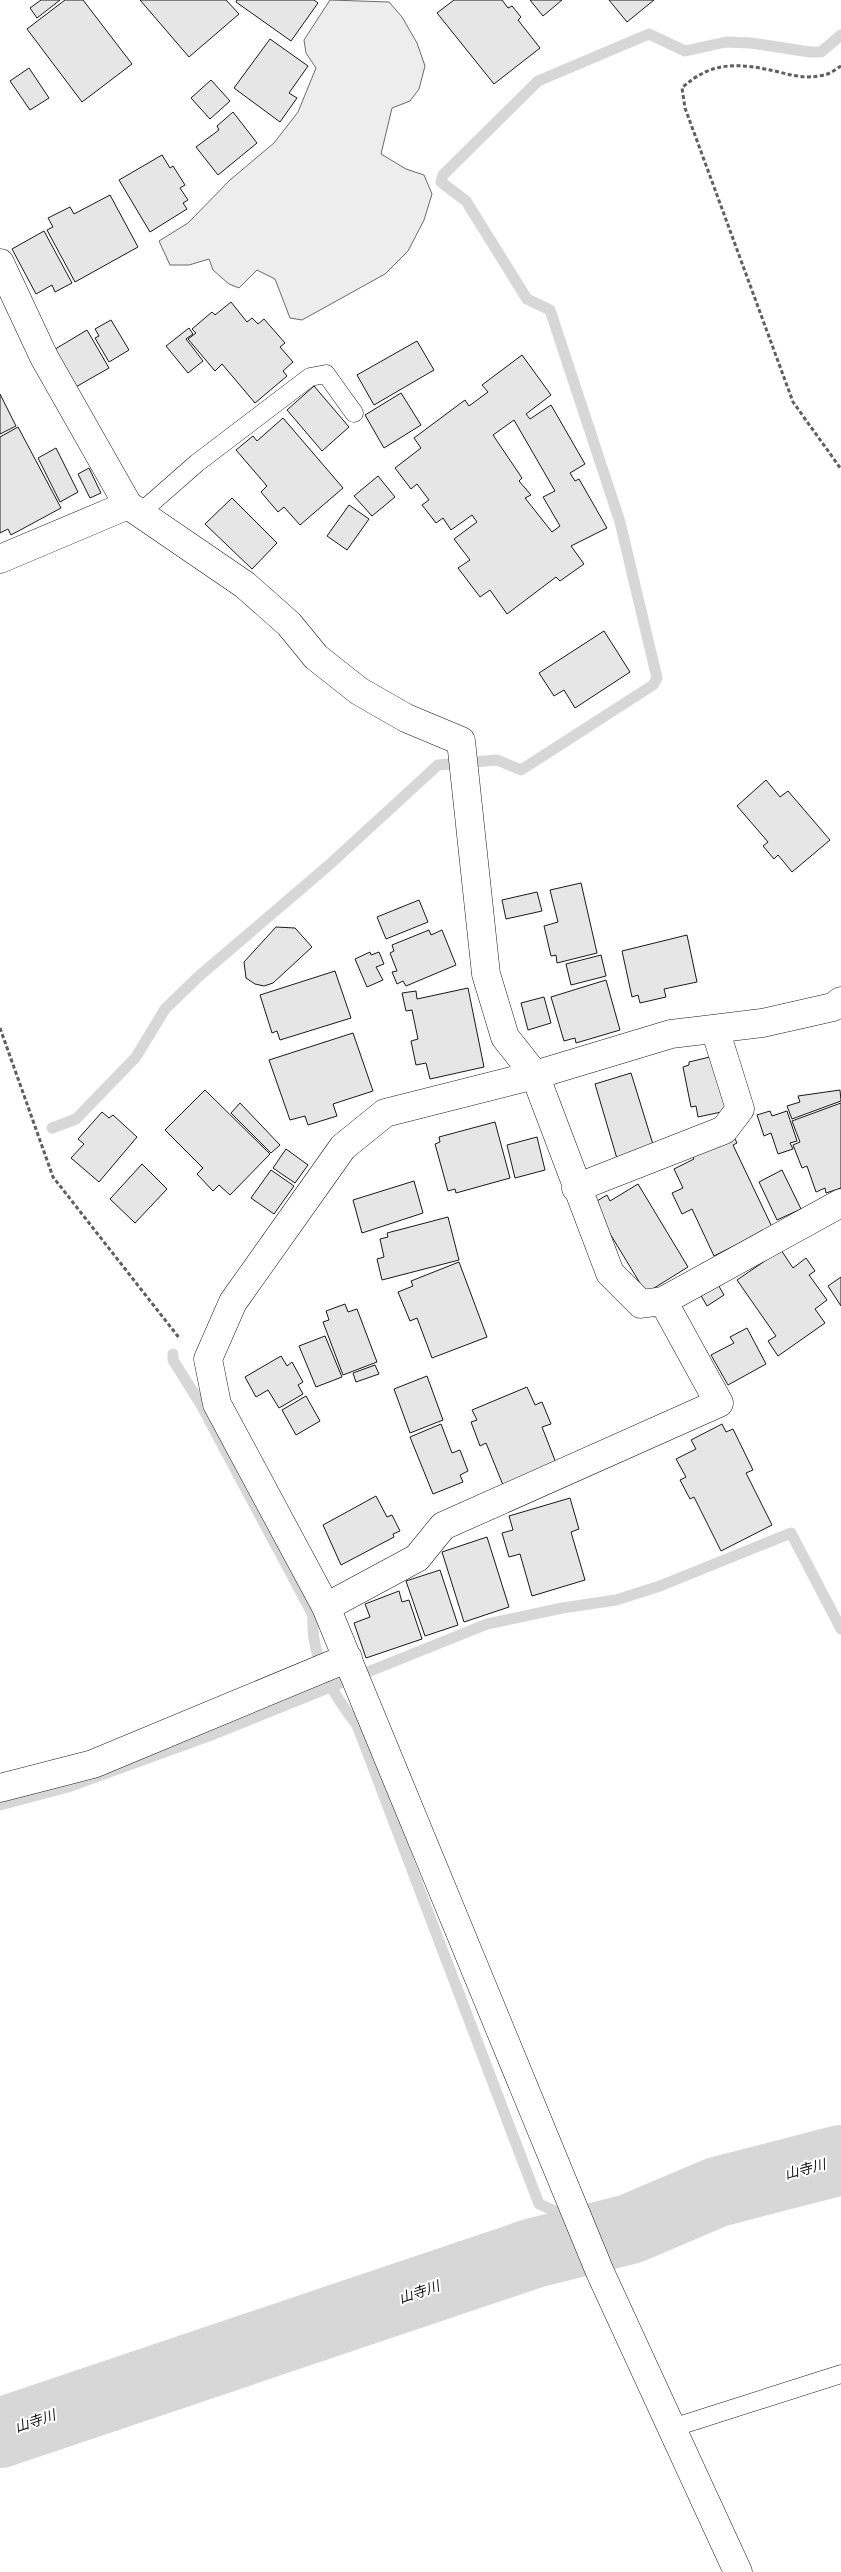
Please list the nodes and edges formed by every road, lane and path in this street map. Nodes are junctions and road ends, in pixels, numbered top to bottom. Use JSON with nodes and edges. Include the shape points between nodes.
{"nodes":[{"id":1,"x":841,"y":66,"type":"edge"},
{"id":2,"x":0,"y":263,"type":"edge"},
{"id":3,"x":354,"y":413,"type":"dead end"},
{"id":4,"x":841,"y":469,"type":"edge"},
{"id":5,"x":134,"y":509,"type":"junction"},
{"id":6,"x":0,"y":559,"type":"edge"},
{"id":7,"x":841,"y":1001,"type":"edge"},
{"id":8,"x":0,"y":1028,"type":"edge"},
{"id":9,"x":715,"y":1029,"type":"junction"},
{"id":10,"x":535,"y":1075,"type":"junction"},
{"id":11,"x":576,"y":1188,"type":"junction"},
{"id":12,"x":841,"y":1203,"type":"edge"},
{"id":13,"x":663,"y":1301,"type":"junction"},
{"id":14,"x":208,"y":1359,"type":"junction"},
{"id":15,"x":326,"y":1607,"type":"junction"},
{"id":16,"x":348,"y":1658,"type":"junction"},
{"id":17,"x":0,"y":1788,"type":"edge"},
{"id":18,"x":841,"y":2374,"type":"edge"},
{"id":19,"x":672,"y":2428,"type":"junction"},
{"id":20,"x":738,"y":2572,"type":"edge"}],
"edges":[{"from":1,"to":4,"type":"path","via":[[825,75],[803,78],[752,65],[722,66],[696,75],[682,88],[685,108],[793,402]]},
{"from":2,"to":5,"type":"street","via":[[44,357]]},
{"from":3,"to":5,"type":"lane","via":[[326,374],[310,377]]},
{"from":5,"to":6,"type":"street"},
{"from":5,"to":10,"type":"street","via":[[245,585],[289,624],[316,657],[359,690],[406,718],[461,741],[486,974],[506,1037]]},
{"from":7,"to":9,"type":"street","via":[[833,1007],[789,1017]]},
{"from":8,"to":14,"type":"path","via":[[53,1177],[189,1351]]},
{"from":9,"to":10,"type":"street","via":[[671,1034]]},
{"from":9,"to":11,"type":"street","via":[[740,1109],[724,1130]]},
{"from":10,"to":11,"type":"street"},
{"from":10,"to":14,"type":"street","via":[[385,1113],[343,1147],[233,1302]]},
{"from":11,"to":13,"type":"street","via":[[610,1273],[641,1304]]},
{"from":12,"to":13,"type":"street"},
{"from":13,"to":15,"type":"street","via":[[719,1403],[443,1526],[417,1558]]},
{"from":14,"to":15,"type":"street","via":[[216,1404]]},
{"from":15,"to":16,"type":"street"},
{"from":16,"to":17,"type":"street","via":[[93,1764]]},
{"from":16,"to":19,"type":"street","via":[[600,2272]]},
{"from":18,"to":19,"type":"lane"},
{"from":19,"to":20,"type":"street"}]}
